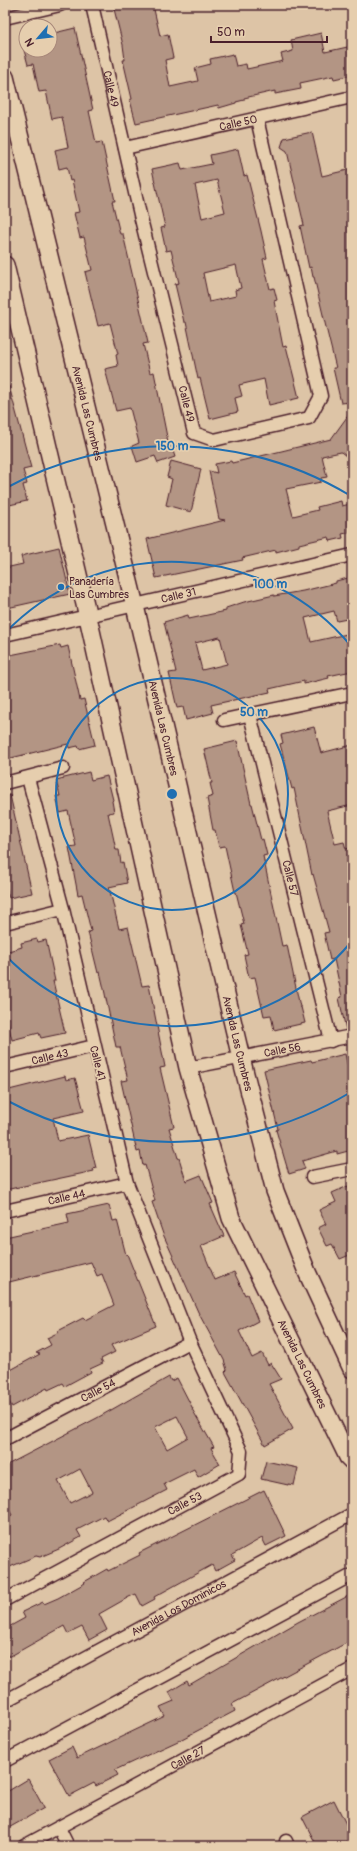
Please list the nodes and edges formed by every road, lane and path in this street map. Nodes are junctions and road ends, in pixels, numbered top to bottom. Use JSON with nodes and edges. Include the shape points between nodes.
{"nodes":[{"id":1,"x":60,"y":5,"type":"edge"},
{"id":2,"x":92,"y":5,"type":"edge"},
{"id":3,"x":5,"y":18,"type":"edge"},
{"id":4,"x":5,"y":77,"type":"edge"},
{"id":5,"x":352,"y":96,"type":"edge"},
{"id":6,"x":257,"y":118,"type":"junction"},
{"id":7,"x":125,"y":148,"type":"junction"},
{"id":8,"x":5,"y":264,"type":"edge"},
{"id":9,"x":352,"y":555,"type":"edge"},
{"id":10,"x":134,"y":606,"type":"junction"},
{"id":11,"x":88,"y":617,"type":"junction"},
{"id":12,"x":5,"y":635,"type":"edge"},
{"id":13,"x":352,"y":693,"type":"edge"},
{"id":14,"x":250,"y":715,"type":"junction"},
{"id":15,"x":224,"y":720,"type":"dead end"},
{"id":16,"x":63,"y":768,"type":"dead end"},
{"id":17,"x":28,"y":778,"type":"junction"},
{"id":18,"x":5,"y":783,"type":"edge"},
{"id":19,"x":63,"y":909,"type":"junction"},
{"id":20,"x":5,"y":923,"type":"edge"},
{"id":21,"x":352,"y":1036,"type":"edge"},
{"id":22,"x":331,"y":1041,"type":"junction"},
{"id":23,"x":94,"y":1046,"type":"junction"},
{"id":24,"x":241,"y":1058,"type":"junction"},
{"id":25,"x":5,"y":1066,"type":"edge"},
{"id":26,"x":188,"y":1068,"type":"junction"},
{"id":27,"x":352,"y":1169,"type":"edge"},
{"id":28,"x":312,"y":1177,"type":"dead end"},
{"id":29,"x":128,"y":1183,"type":"junction"},
{"id":30,"x":5,"y":1211,"type":"edge"},
{"id":31,"x":190,"y":1342,"type":"junction"},
{"id":32,"x":352,"y":1369,"type":"edge"},
{"id":33,"x":5,"y":1439,"type":"edge"},
{"id":34,"x":352,"y":1461,"type":"edge"},
{"id":35,"x":352,"y":1516,"type":"edge"},
{"id":36,"x":352,"y":1575,"type":"edge"},
{"id":37,"x":5,"y":1600,"type":"edge"},
{"id":38,"x":352,"y":1669,"type":"edge"},
{"id":39,"x":5,"y":1701,"type":"edge"},
{"id":40,"x":5,"y":1761,"type":"edge"},
{"id":41,"x":59,"y":1828,"type":"junction"},
{"id":42,"x":24,"y":1846,"type":"edge"},
{"id":43,"x":68,"y":1846,"type":"edge"}],
"edges":[{"from":1,"to":3,"type":"street"},
{"from":2,"to":7,"type":"street","name":"Calle 49"},
{"from":4,"to":10,"type":"street","name":"Avenida Las Cumbres"},
{"from":5,"to":6,"type":"street","name":"Calle 50"},
{"from":6,"to":7,"type":"street","name":"Calle 50"},
{"from":6,"to":7,"type":"street","name":"Calle 49","via":[[321,396],[309,418],[214,440],[194,433]]},
{"from":8,"to":11,"type":"street","name":"Avenida Las Cumbres"},
{"from":9,"to":10,"type":"street","name":"Calle 31"},
{"from":10,"to":11,"type":"street","name":"Calle 31"},
{"from":10,"to":24,"type":"street","name":"Avenida Las Cumbres"},
{"from":11,"to":12,"type":"street","name":"Calle 31"},
{"from":11,"to":26,"type":"street","name":"Avenida Las Cumbres"},
{"from":13,"to":14,"type":"street"},
{"from":14,"to":15,"type":"street"},
{"from":14,"to":22,"type":"street","name":"Calle 57"},
{"from":16,"to":17,"type":"street"},
{"from":17,"to":18,"type":"street"},
{"from":17,"to":19,"type":"street","name":"Calle 41"},
{"from":19,"to":20,"type":"street"},
{"from":19,"to":23,"type":"street","name":"Calle 41"},
{"from":21,"to":22,"type":"street","name":"Calle 56"},
{"from":22,"to":24,"type":"street","name":"Calle 56"},
{"from":23,"to":25,"type":"street","name":"Calle 43"},
{"from":23,"to":29,"type":"street","name":"Calle 41"},
{"from":24,"to":26,"type":"street","name":"Calle 56"},
{"from":24,"to":32,"type":"street","name":"Avenida Las Cumbres","via":[[275,1191]]},
{"from":26,"to":34,"type":"street","name":"Avenida Las Cumbres","via":[[230,1218]]},
{"from":27,"to":28,"type":"street"},
{"from":29,"to":30,"type":"street","name":"Calle 44"},
{"from":29,"to":31,"type":"street","name":"Calle 41"},
{"from":31,"to":33,"type":"street","name":"Calle 54"},
{"from":31,"to":37,"type":"street","name":"Calle 53","via":[[241,1451],[238,1474]]},
{"from":35,"to":39,"type":"street","name":"Avenida Los Dominicos"},
{"from":36,"to":40,"type":"street"},
{"from":38,"to":41,"type":"street","name":"Calle 27"},
{"from":41,"to":42,"type":"street","name":"Calle 27"},
{"from":41,"to":43,"type":"street"}]}
